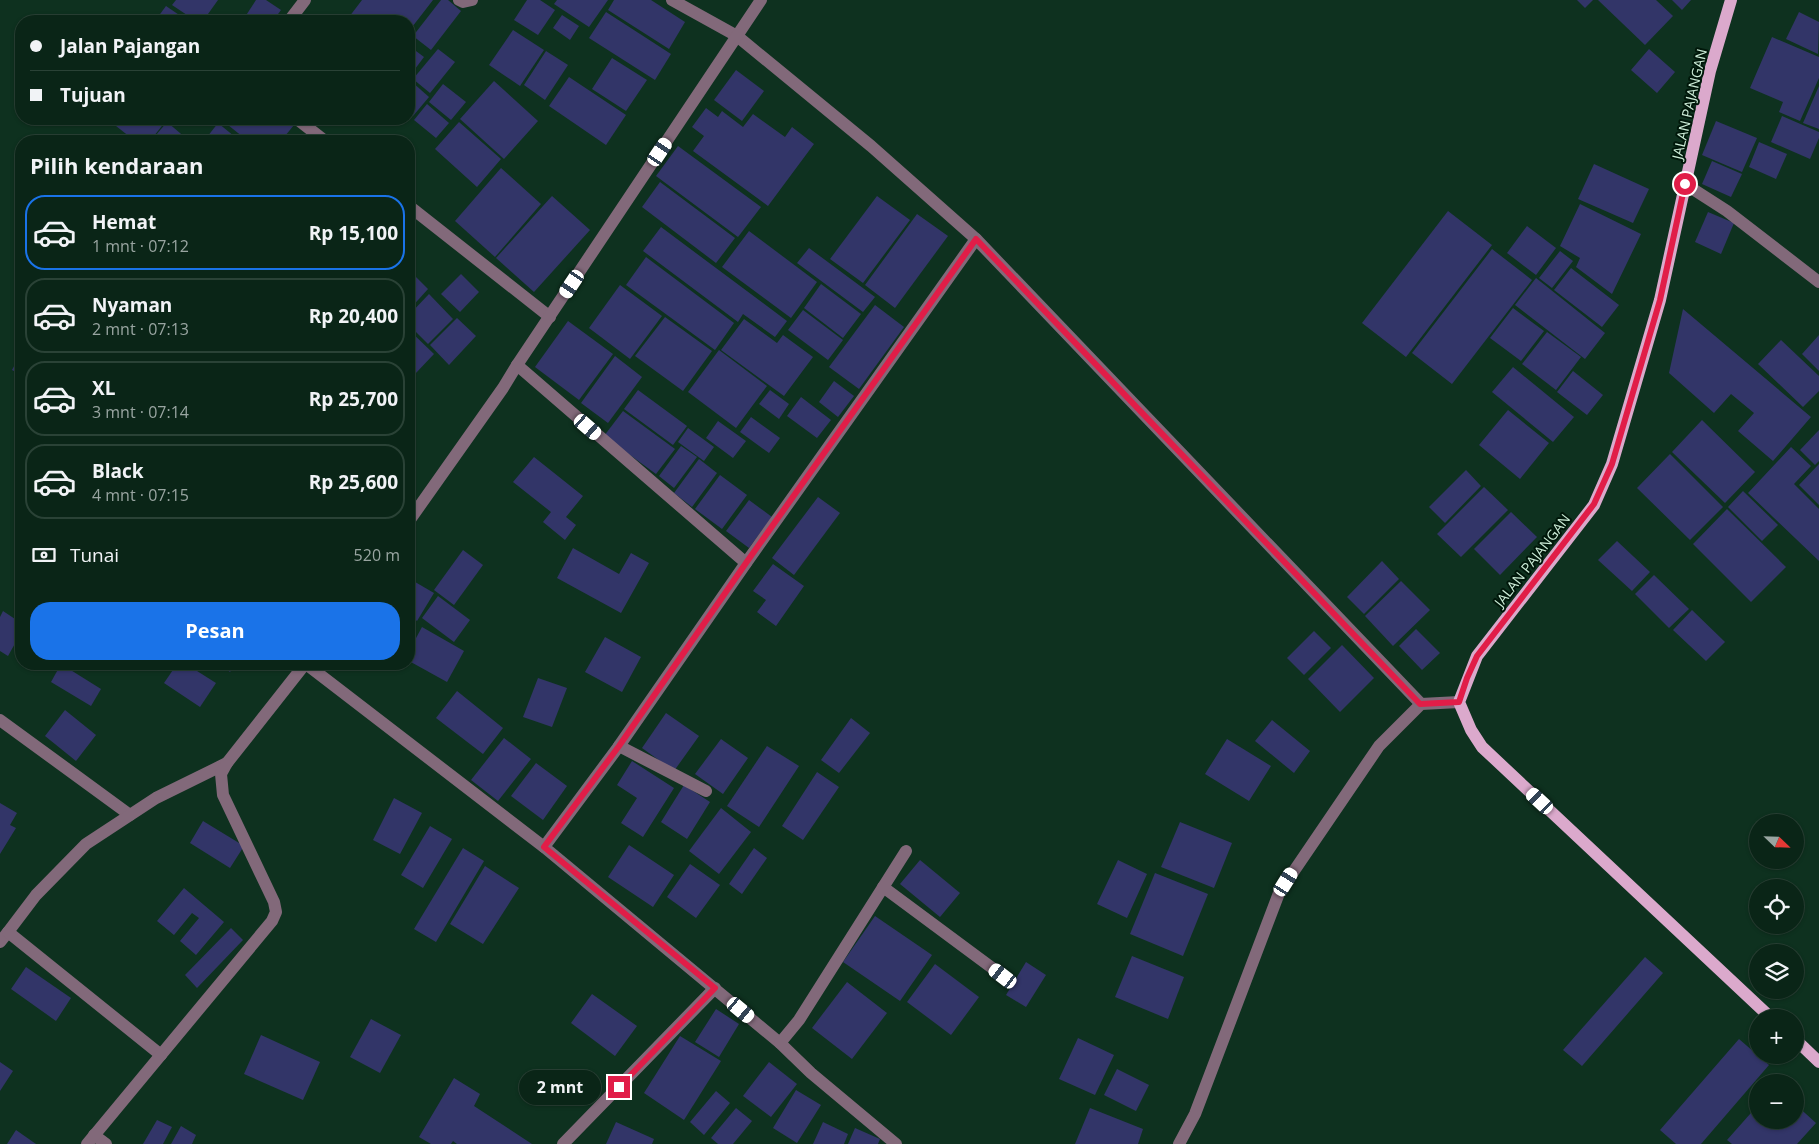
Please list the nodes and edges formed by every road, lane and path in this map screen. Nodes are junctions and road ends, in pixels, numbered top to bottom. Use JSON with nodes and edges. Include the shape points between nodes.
{"nodes":[{"id":1,"x":305,"y":0,"type":"edge"},
{"id":2,"x":459,"y":0,"type":"edge"},
{"id":3,"x":472,"y":0,"type":"edge"},
{"id":4,"x":672,"y":0,"type":"edge"},
{"id":5,"x":761,"y":0,"type":"edge"},
{"id":6,"x":1731,"y":0,"type":"edge"},
{"id":7,"x":294,"y":15,"type":"edge"},
{"id":8,"x":737,"y":36,"type":"junction"},
{"id":9,"x":305,"y":125,"type":"edge"},
{"id":10,"x":317,"y":135,"type":"edge"},
{"id":11,"x":1685,"y":184,"type":"junction"},
{"id":12,"x":415,"y":211,"type":"edge"},
{"id":13,"x":976,"y":239,"type":"junction"},
{"id":14,"x":1819,"y":282,"type":"edge"},
{"id":15,"x":550,"y":317,"type":"junction"},
{"id":16,"x":517,"y":365,"type":"junction"},
{"id":17,"x":415,"y":513,"type":"edge"},
{"id":18,"x":746,"y":563,"type":"junction"},
{"id":19,"x":300,"y":670,"type":"edge"},
{"id":20,"x":313,"y":670,"type":"edge"},
{"id":21,"x":1459,"y":702,"type":"junction"},
{"id":22,"x":1420,"y":704,"type":"junction"},
{"id":23,"x":0,"y":720,"type":"edge"},
{"id":24,"x":619,"y":746,"type":"junction"},
{"id":25,"x":227,"y":764,"type":"junction"},
{"id":26,"x":706,"y":791,"type":"dead end"},
{"id":27,"x":130,"y":815,"type":"junction"},
{"id":28,"x":544,"y":847,"type":"junction"},
{"id":29,"x":906,"y":851,"type":"dead end"},
{"id":30,"x":883,"y":887,"type":"junction"},
{"id":31,"x":8,"y":932,"type":"junction"},
{"id":32,"x":0,"y":942,"type":"edge"},
{"id":33,"x":1003,"y":976,"type":"dead end"},
{"id":34,"x":715,"y":988,"type":"junction"},
{"id":35,"x":1762,"y":1009,"type":"edge"},
{"id":36,"x":780,"y":1043,"type":"junction"},
{"id":37,"x":1804,"y":1048,"type":"edge"},
{"id":38,"x":161,"y":1055,"type":"junction"},
{"id":39,"x":1819,"y":1062,"type":"edge"},
{"id":40,"x":91,"y":1140,"type":"edge"},
{"id":41,"x":106,"y":1144,"type":"edge"},
{"id":42,"x":563,"y":1144,"type":"edge"},
{"id":43,"x":896,"y":1144,"type":"edge"},
{"id":44,"x":1179,"y":1144,"type":"edge"}],
"edges":[{"from":1,"to":7,"type":"street"},
{"from":2,"to":3,"type":"street"},
{"from":4,"to":8,"type":"street"},
{"from":5,"to":8,"type":"street"},
{"from":6,"to":11,"type":"main road","name":"JALAN PAJANGAN","via":[[1710,71]]},
{"from":8,"to":13,"type":"street","via":[[871,146]]},
{"from":8,"to":15,"type":"street"},
{"from":9,"to":10,"type":"street"},
{"from":11,"to":14,"type":"street","via":[[1727,211]]},
{"from":11,"to":21,"type":"main road","name":"JALAN PAJANGAN","via":[[1660,300],[1612,464],[1602,487],[1594,504],[1477,656]]},
{"from":12,"to":15,"type":"street"},
{"from":13,"to":18,"type":"street"},
{"from":13,"to":22,"type":"street"},
{"from":15,"to":16,"type":"street"},
{"from":16,"to":17,"type":"street"},
{"from":16,"to":18,"type":"street"},
{"from":18,"to":24,"type":"street"},
{"from":19,"to":25,"type":"street"},
{"from":20,"to":28,"type":"street"},
{"from":21,"to":22,"type":"street"},
{"from":21,"to":35,"type":"main road","via":[[1482,747]]},
{"from":22,"to":44,"type":"street","via":[[1379,746],[1279,893],[1195,1114]]},
{"from":23,"to":27,"type":"street"},
{"from":24,"to":26,"type":"street"},
{"from":24,"to":28,"type":"street"},
{"from":25,"to":27,"type":"street","via":[[156,798]]},
{"from":25,"to":38,"type":"street","via":[[221,774],[223,795],[276,912],[272,921]]},
{"from":27,"to":31,"type":"street","via":[[86,844],[36,895]]},
{"from":28,"to":34,"type":"street"},
{"from":29,"to":30,"type":"street"},
{"from":30,"to":33,"type":"street"},
{"from":30,"to":36,"type":"street","via":[[799,1020]]},
{"from":31,"to":32,"type":"street"},
{"from":31,"to":38,"type":"street"},
{"from":34,"to":36,"type":"street"},
{"from":34,"to":42,"type":"street"},
{"from":36,"to":43,"type":"street"},
{"from":37,"to":39,"type":"main road"},
{"from":38,"to":40,"type":"street"},
{"from":40,"to":41,"type":"street"}]}
